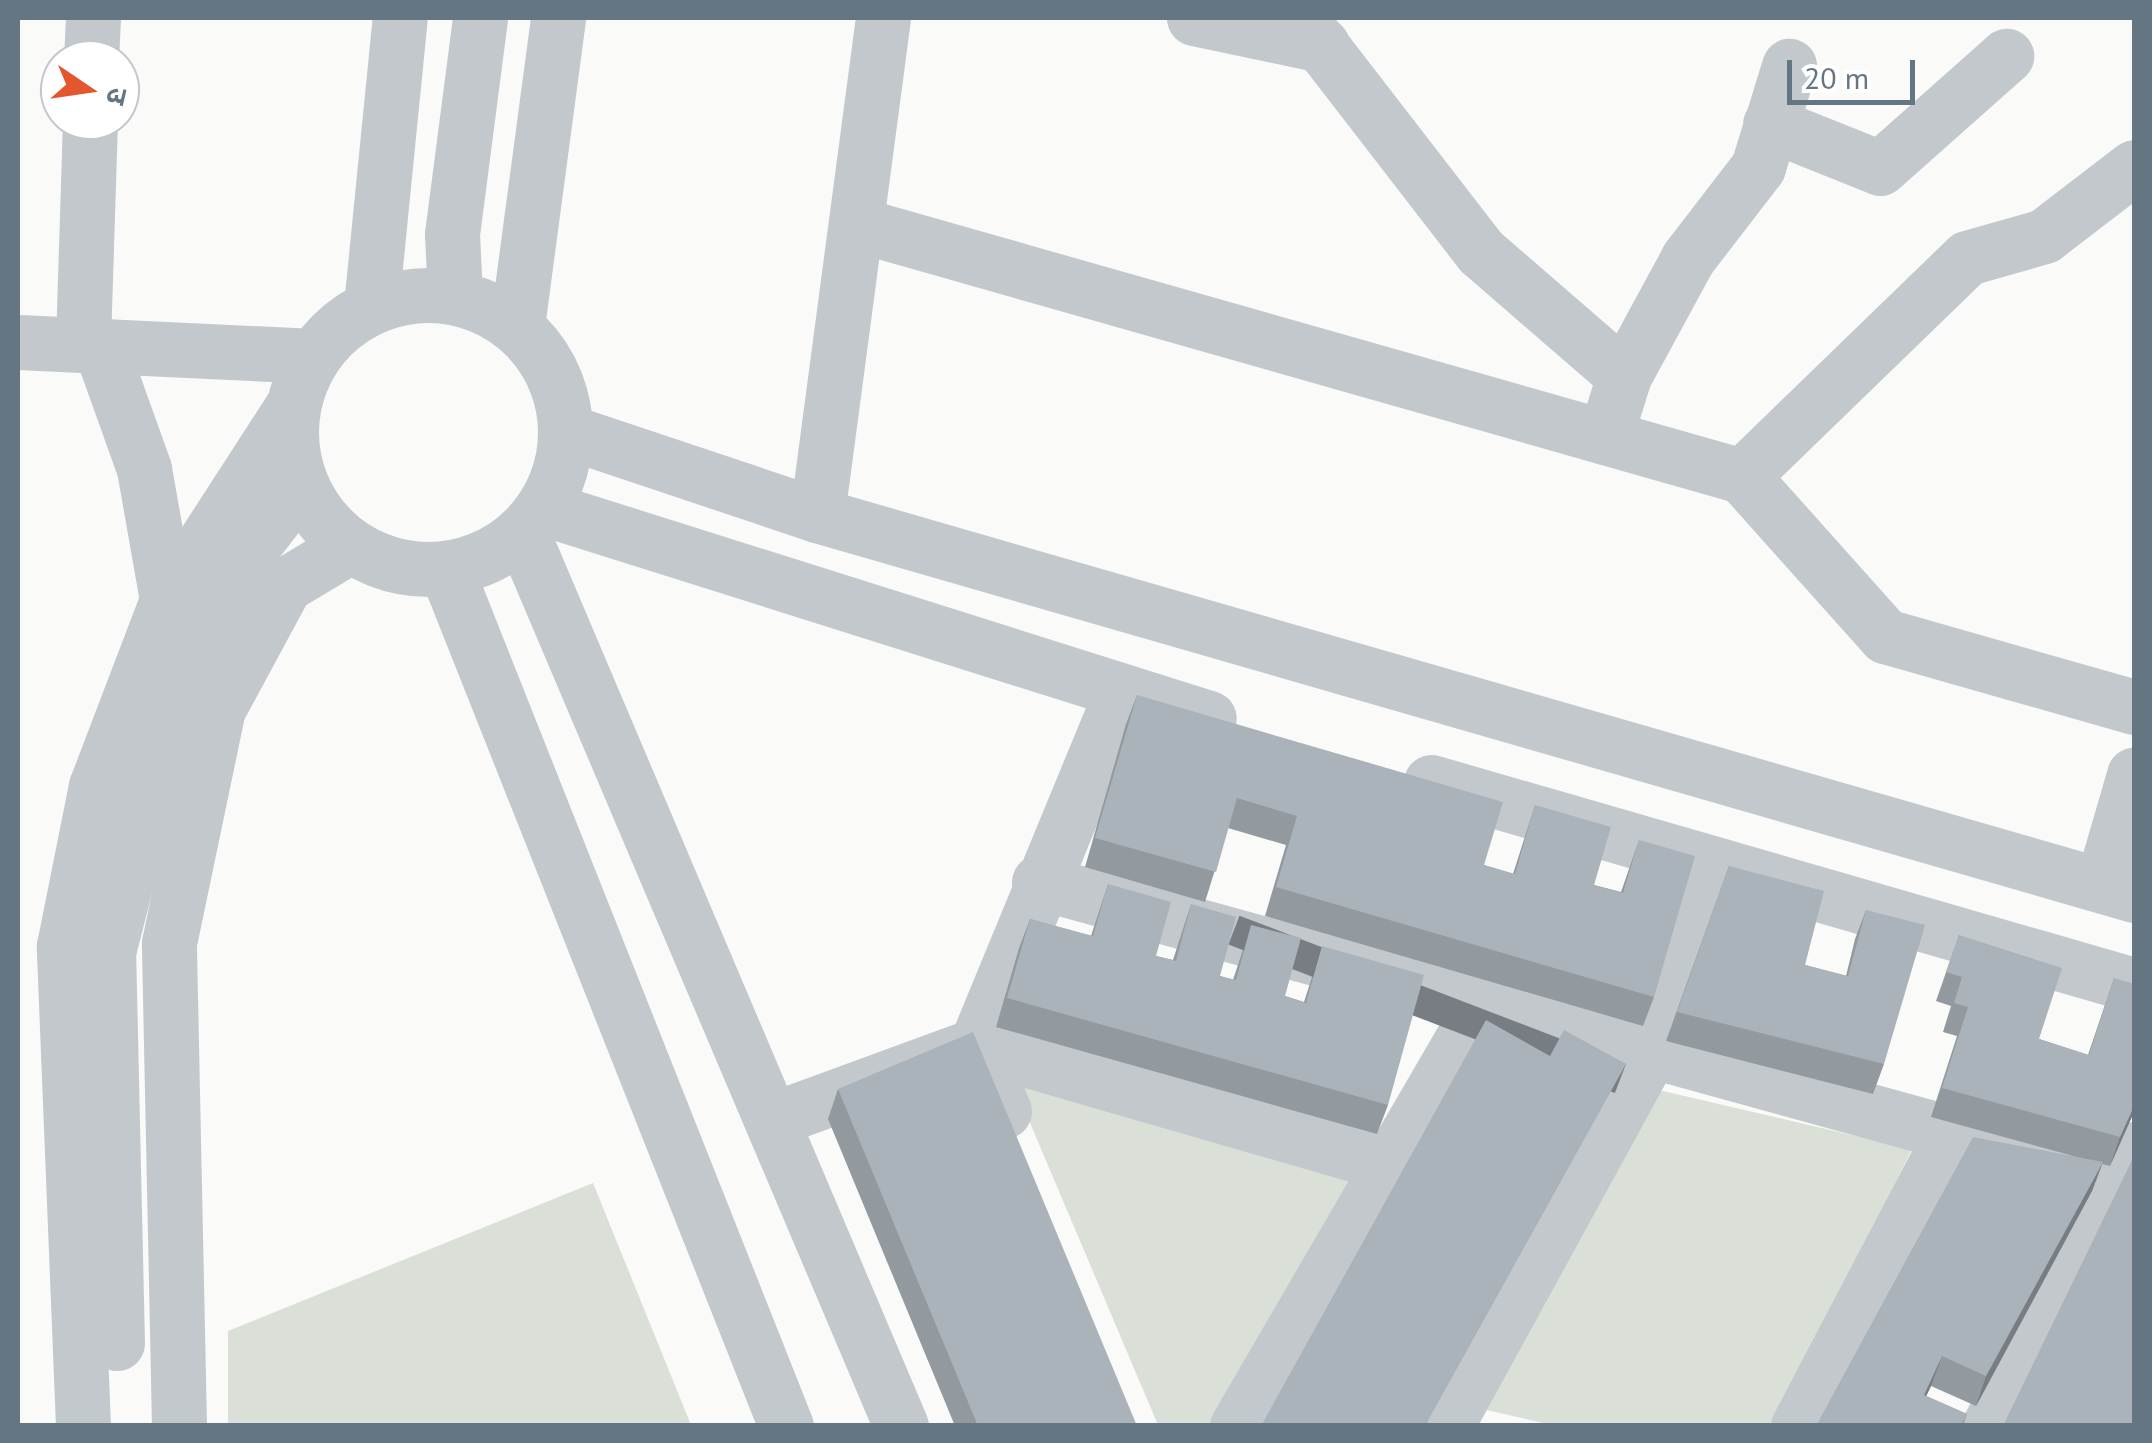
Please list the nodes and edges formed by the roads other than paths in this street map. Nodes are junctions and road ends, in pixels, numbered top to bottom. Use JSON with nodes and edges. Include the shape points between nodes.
{"nodes":[{"id":1,"x":400,"y":18,"type":"edge"},
{"id":2,"x":480,"y":18,"type":"edge"},
{"id":3,"x":558,"y":18,"type":"edge"},
{"id":4,"x":883,"y":18,"type":"edge"},
{"id":5,"x":1194,"y":18,"type":"edge"},
{"id":6,"x":1311,"y":31,"type":"edge"},
{"id":7,"x":2006,"y":56,"type":"dead end"},
{"id":8,"x":1789,"y":66,"type":"dead end"},
{"id":9,"x":1770,"y":124,"type":"junction"},
{"id":10,"x":90,"y":140,"type":"edge"},
{"id":11,"x":2134,"y":167,"type":"edge"},
{"id":12,"x":856,"y":224,"type":"junction"},
{"id":13,"x":456,"y":297,"type":"junction"},
{"id":14,"x":372,"y":306,"type":"junction"},
{"id":15,"x":516,"y":326,"type":"junction"},
{"id":16,"x":18,"y":342,"type":"edge"},
{"id":17,"x":91,"y":343,"type":"junction"},
{"id":18,"x":314,"y":356,"type":"junction"},
{"id":19,"x":1624,"y":376,"type":"junction"},
{"id":20,"x":293,"y":405,"type":"junction"},
{"id":21,"x":566,"y":431,"type":"junction"},
{"id":22,"x":1605,"y":437,"type":"junction"},
{"id":23,"x":1742,"y":476,"type":"junction"},
{"id":24,"x":300,"y":485,"type":"junction"},
{"id":25,"x":817,"y":515,"type":"junction"},
{"id":26,"x":532,"y":521,"type":"junction"},
{"id":27,"x":350,"y":546,"type":"junction"},
{"id":28,"x":446,"y":569,"type":"junction"},
{"id":29,"x":167,"y":600,"type":"junction"},
{"id":30,"x":1120,"y":693,"type":"junction"},
{"id":31,"x":2134,"y":707,"type":"edge"},
{"id":32,"x":1268,"y":734,"type":"edge"},
{"id":33,"x":1380,"y":767,"type":"edge"},
{"id":34,"x":2134,"y":776,"type":"edge"},
{"id":35,"x":1719,"y":865,"type":"junction"},
{"id":36,"x":1040,"y":882,"type":"junction"},
{"id":37,"x":2118,"y":890,"type":"edge"},
{"id":38,"x":2134,"y":985,"type":"edge"},
{"id":39,"x":1481,"y":1007,"type":"junction"},
{"id":40,"x":976,"y":1045,"type":"junction"},
{"id":41,"x":1650,"y":1054,"type":"junction"},
{"id":42,"x":774,"y":1119,"type":"junction"},
{"id":43,"x":1951,"y":1134,"type":"junction"},
{"id":44,"x":1021,"y":1154,"type":"edge"},
{"id":45,"x":2126,"y":1162,"type":"edge"},
{"id":46,"x":1389,"y":1164,"type":"junction"},
{"id":47,"x":1448,"y":1425,"type":"edge"},
{"id":48,"x":84,"y":1426,"type":"edge"},
{"id":49,"x":119,"y":1426,"type":"edge"},
{"id":50,"x":179,"y":1426,"type":"edge"},
{"id":51,"x":786,"y":1426,"type":"edge"},
{"id":52,"x":901,"y":1426,"type":"edge"},
{"id":53,"x":1237,"y":1426,"type":"edge"},
{"id":54,"x":1798,"y":1426,"type":"edge"},
{"id":55,"x":1988,"y":1426,"type":"edge"}],
"edges":[{"from":1,"to":14,"type":"street"},
{"from":2,"to":13,"type":"street","via":[[452,234]]},
{"from":3,"to":15,"type":"street"},
{"from":4,"to":12,"type":"street"},
{"from":5,"to":6,"type":"street"},
{"from":6,"to":19,"type":"street","via":[[1481,252]]},
{"from":7,"to":9,"type":"street","via":[[1880,168]]},
{"from":8,"to":9,"type":"street"},
{"from":9,"to":19,"type":"street","via":[[1758,167],[1688,258]]},
{"from":10,"to":17,"type":"street"},
{"from":11,"to":23,"type":"street","via":[[2044,236],[1967,258]]},
{"from":12,"to":22,"type":"street"},
{"from":12,"to":25,"type":"street"},
{"from":13,"to":14,"type":"street"},
{"from":13,"to":15,"type":"street"},
{"from":14,"to":18,"type":"street"},
{"from":15,"to":21,"type":"street","via":[[542,356]]},
{"from":16,"to":17,"type":"street"},
{"from":17,"to":18,"type":"street"},
{"from":17,"to":29,"type":"street","via":[[144,469]]},
{"from":18,"to":20,"type":"street"},
{"from":19,"to":22,"type":"street"},
{"from":20,"to":24,"type":"street"},
{"from":20,"to":29,"type":"street"},
{"from":21,"to":25,"type":"street"},
{"from":21,"to":26,"type":"street"},
{"from":22,"to":23,"type":"street"},
{"from":23,"to":31,"type":"street","via":[[1884,636]]},
{"from":24,"to":27,"type":"street"},
{"from":24,"to":49,"type":"street","via":[[232,572],[176,687],[108,952]]},
{"from":25,"to":37,"type":"street"},
{"from":26,"to":28,"type":"street"},
{"from":26,"to":30,"type":"street"},
{"from":26,"to":42,"type":"street"},
{"from":27,"to":28,"type":"street","via":[[396,567]]},
{"from":27,"to":50,"type":"street","via":[[285,585],[218,709],[169,943]]},
{"from":28,"to":51,"type":"street"},
{"from":29,"to":48,"type":"street","via":[[96,786],[64,946]]},
{"from":30,"to":32,"type":"street"},
{"from":30,"to":36,"type":"street"},
{"from":33,"to":35,"type":"street"},
{"from":34,"to":37,"type":"street"},
{"from":35,"to":38,"type":"street"},
{"from":35,"to":41,"type":"street"},
{"from":36,"to":39,"type":"street"},
{"from":36,"to":40,"type":"street"},
{"from":39,"to":41,"type":"street"},
{"from":39,"to":46,"type":"street"},
{"from":40,"to":42,"type":"street"},
{"from":40,"to":44,"type":"street"},
{"from":40,"to":46,"type":"street"},
{"from":41,"to":43,"type":"street"},
{"from":41,"to":47,"type":"street"},
{"from":42,"to":52,"type":"street"},
{"from":43,"to":45,"type":"street"},
{"from":43,"to":54,"type":"street"},
{"from":45,"to":55,"type":"street"},
{"from":46,"to":53,"type":"street"}]}
